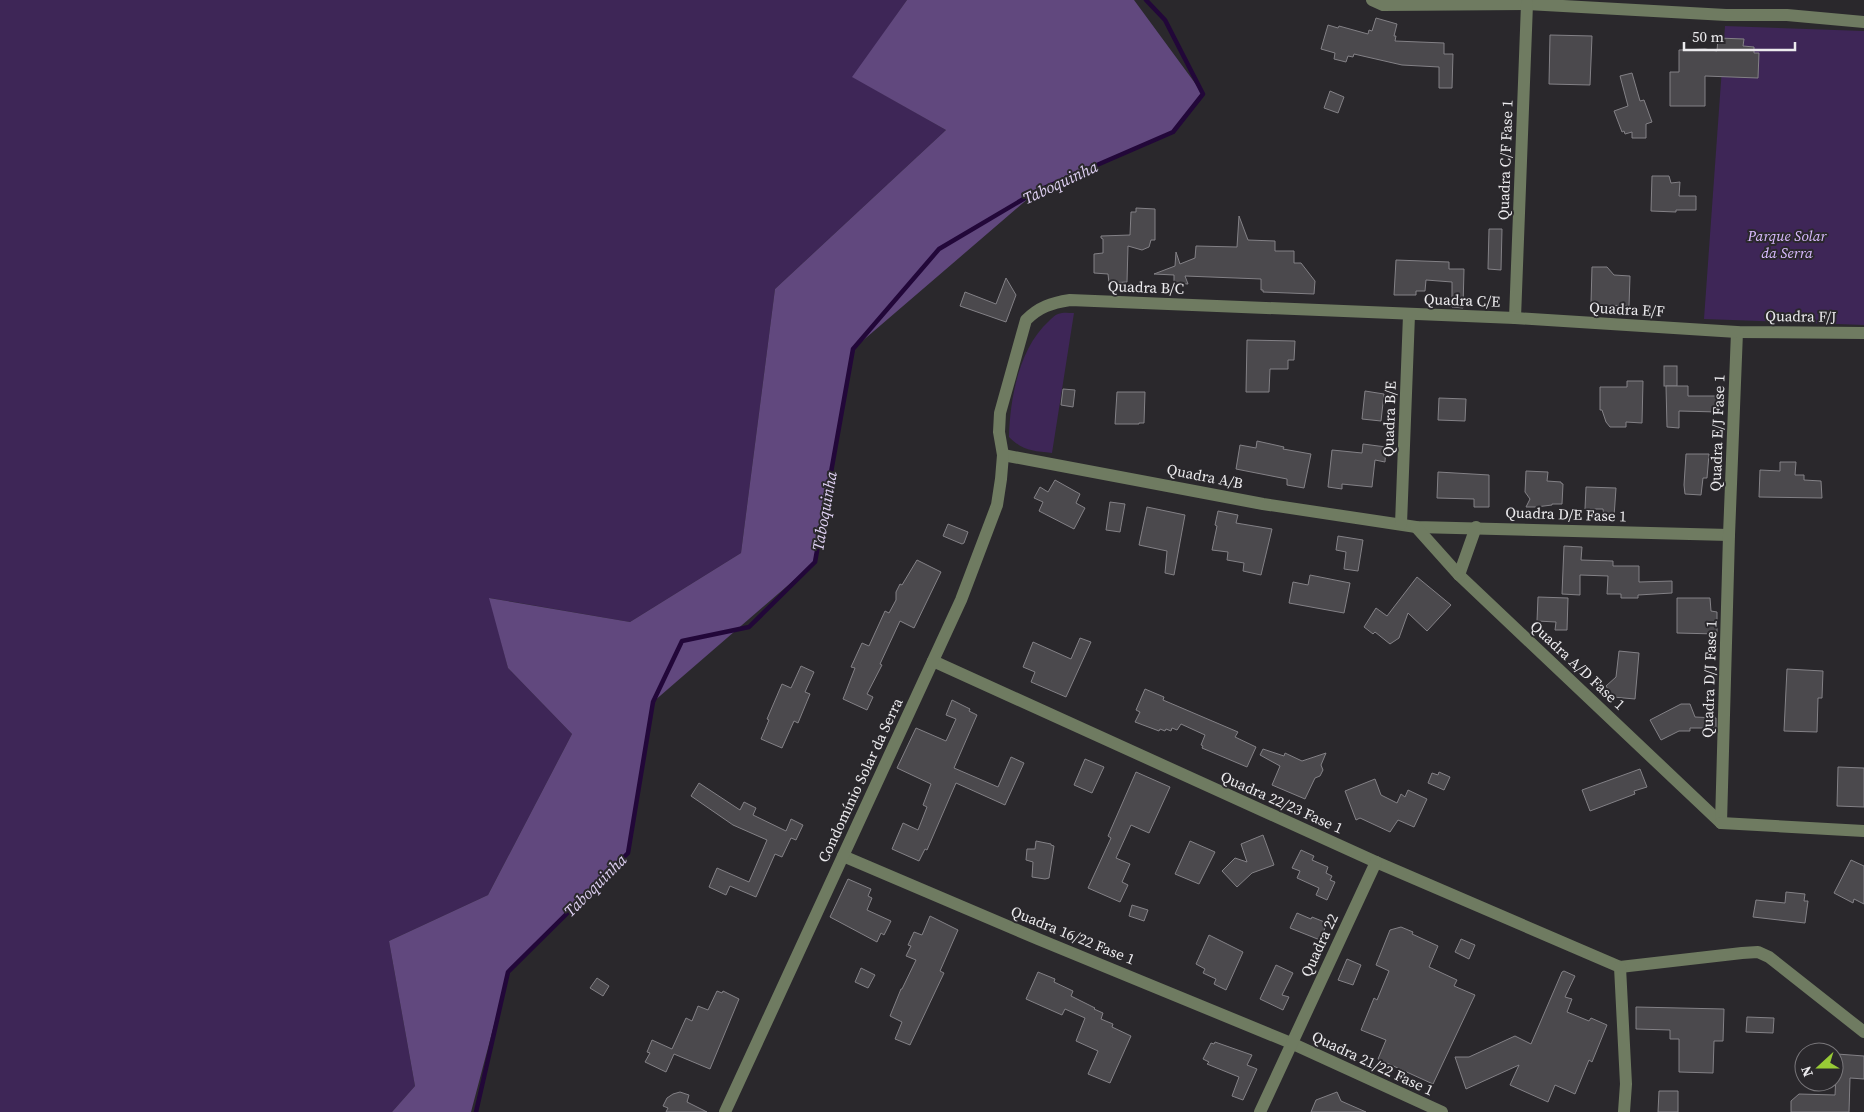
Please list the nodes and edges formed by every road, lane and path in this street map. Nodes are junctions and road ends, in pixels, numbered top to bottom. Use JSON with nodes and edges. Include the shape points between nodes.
{"nodes":[{"id":1,"x":1372,"y":0,"type":"edge"},
{"id":2,"x":1421,"y":2,"type":"edge"},
{"id":3,"x":1528,"y":4,"type":"junction"},
{"id":4,"x":1864,"y":22,"type":"edge"},
{"id":5,"x":1409,"y":315,"type":"junction"},
{"id":6,"x":1515,"y":318,"type":"junction"},
{"id":7,"x":1737,"y":332,"type":"junction"},
{"id":8,"x":1864,"y":333,"type":"edge"},
{"id":9,"x":1003,"y":455,"type":"junction"},
{"id":10,"x":1401,"y":524,"type":"junction"},
{"id":11,"x":1416,"y":526,"type":"junction"},
{"id":12,"x":1476,"y":527,"type":"junction"},
{"id":13,"x":1729,"y":535,"type":"junction"},
{"id":14,"x":1459,"y":575,"type":"junction"},
{"id":15,"x":933,"y":661,"type":"junction"},
{"id":16,"x":1722,"y":823,"type":"junction"},
{"id":17,"x":1864,"y":831,"type":"edge"},
{"id":18,"x":843,"y":856,"type":"junction"},
{"id":19,"x":1376,"y":862,"type":"junction"},
{"id":20,"x":1620,"y":966,"type":"junction"},
{"id":21,"x":1864,"y":1032,"type":"edge"},
{"id":22,"x":1291,"y":1043,"type":"junction"},
{"id":23,"x":725,"y":1112,"type":"edge"},
{"id":24,"x":1260,"y":1112,"type":"edge"},
{"id":25,"x":1442,"y":1112,"type":"edge"},
{"id":26,"x":1624,"y":1112,"type":"edge"}],
"edges":[{"from":1,"to":2,"type":"street","via":[[1383,5]]},
{"from":2,"to":3,"type":"street"},
{"from":3,"to":4,"type":"street","via":[[1726,15],[1787,15]]},
{"from":3,"to":6,"type":"street","name":"Quadra C/F Fase 1"},
{"from":5,"to":6,"type":"street","name":"Quadra C/E"},
{"from":5,"to":9,"type":"street","name":"Quadra B/C","via":[[1070,300],[1048,304],[1026,320],[1000,413]]},
{"from":5,"to":10,"type":"street","name":"Quadra B/E"},
{"from":6,"to":7,"type":"street","name":"Quadra E/F"},
{"from":7,"to":8,"type":"street","name":"Quadra F/J"},
{"from":7,"to":13,"type":"street","name":"Quadra E/J Fase 1"},
{"from":9,"to":10,"type":"street","name":"Quadra A/B","via":[[1263,504]]},
{"from":9,"to":15,"type":"street","name":"Condomínio Solar da Serra","via":[[997,505],[961,600]]},
{"from":10,"to":11,"type":"street","name":"Quadra D/E Fase 1"},
{"from":11,"to":12,"type":"street","name":"Quadra D/E Fase 1"},
{"from":11,"to":14,"type":"street","name":"Quadra A/D Fase 1"},
{"from":12,"to":13,"type":"street","name":"Quadra D/E Fase 1"},
{"from":12,"to":14,"type":"street"},
{"from":13,"to":16,"type":"street","name":"Quadra D/J Fase 1"},
{"from":14,"to":16,"type":"street","name":"Quadra A/D Fase 1"},
{"from":15,"to":18,"type":"street","name":"Condomínio Solar da Serra"},
{"from":15,"to":19,"type":"street","name":"Quadra 22/23 Fase 1"},
{"from":16,"to":17,"type":"street"},
{"from":18,"to":22,"type":"street","name":"Quadra 16/22 Fase 1"},
{"from":18,"to":23,"type":"street","name":"Condomínio Solar da Serra"},
{"from":19,"to":20,"type":"street","name":"Quadra 22/23 Fase 1"},
{"from":19,"to":22,"type":"street","name":"Quadra 22"},
{"from":20,"to":21,"type":"street","via":[[1758,952]]},
{"from":20,"to":26,"type":"street","via":[[1626,1084]]},
{"from":22,"to":24,"type":"street","name":"Quadra 22"},
{"from":22,"to":25,"type":"street","name":"Quadra 21/22 Fase 1"}]}
